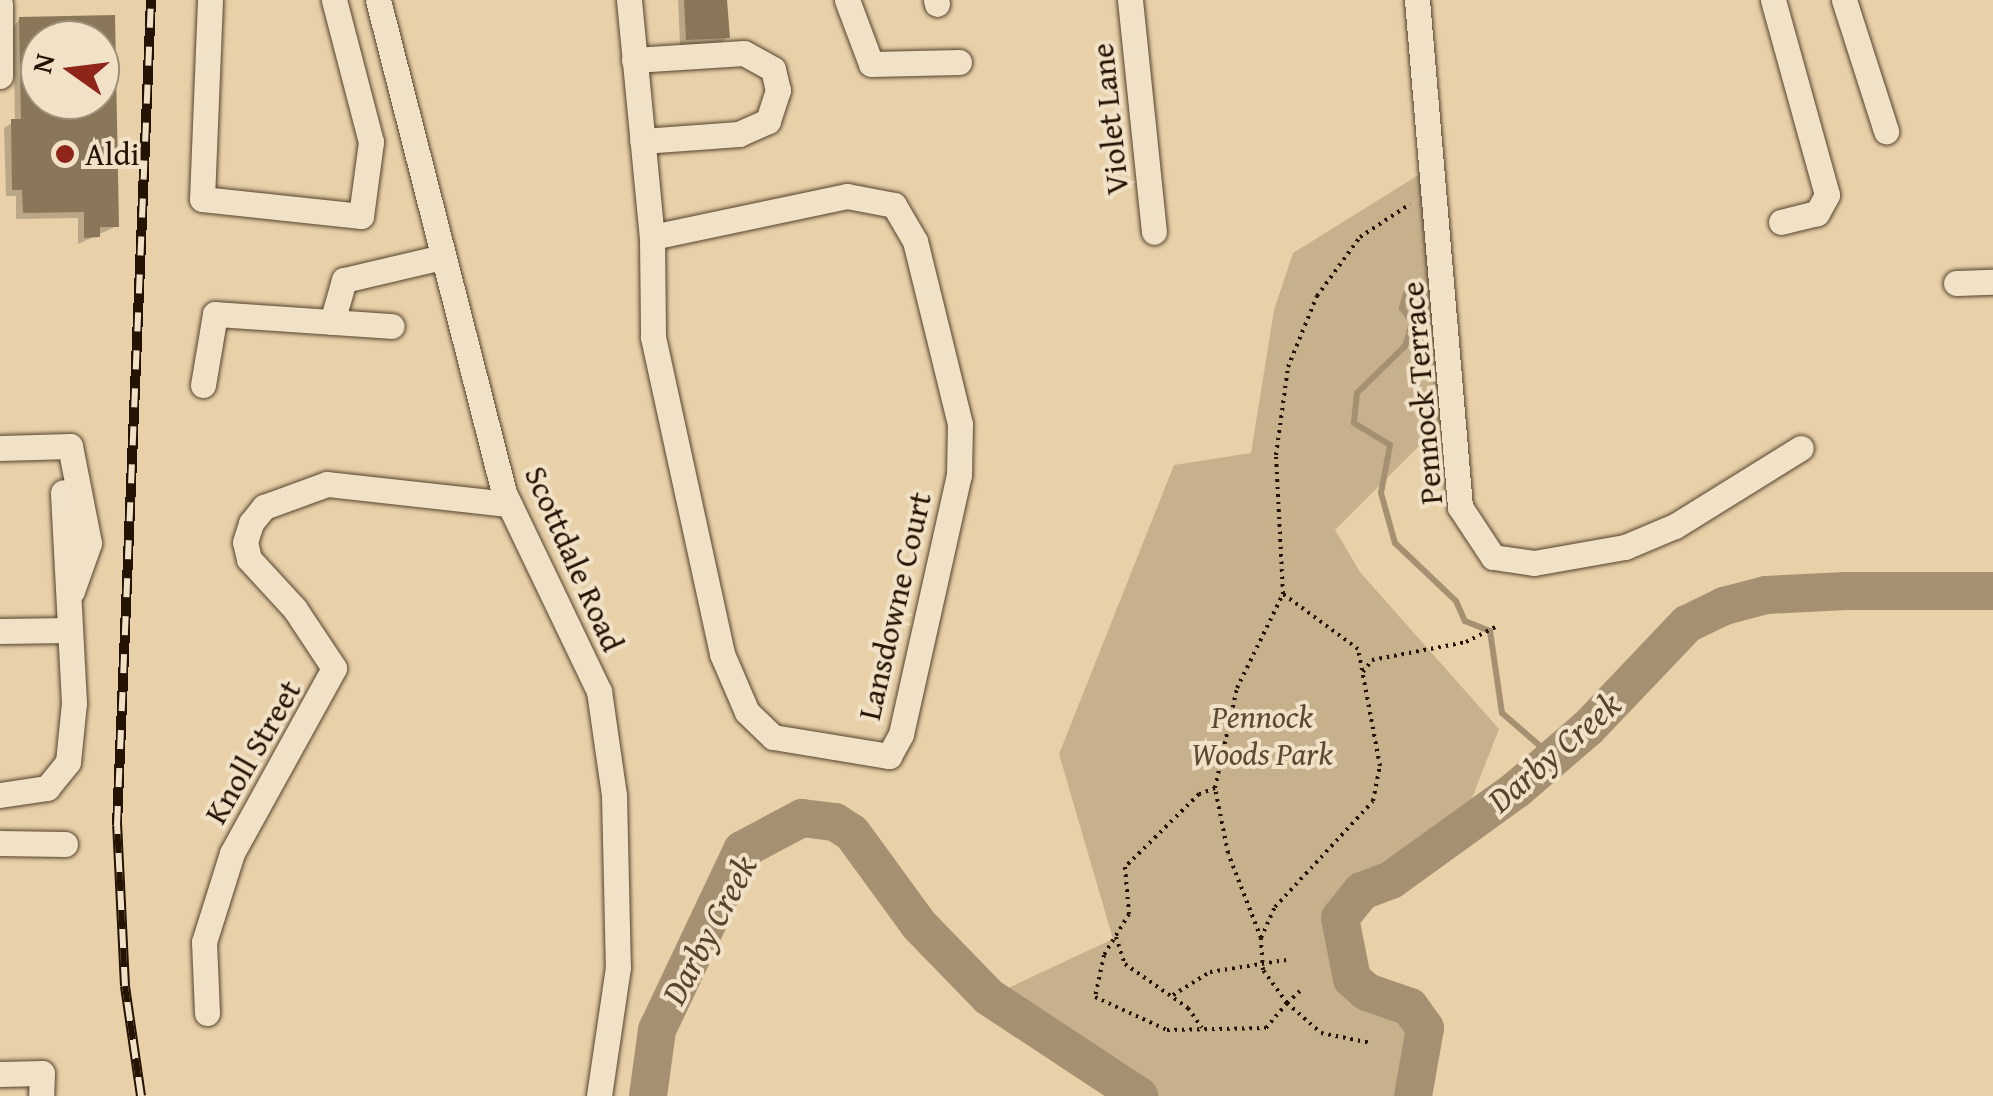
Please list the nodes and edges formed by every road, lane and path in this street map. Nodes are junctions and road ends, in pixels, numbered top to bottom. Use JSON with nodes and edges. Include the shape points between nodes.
{"nodes":[{"id":1,"x":210,"y":0,"type":"edge"},
{"id":2,"x":334,"y":0,"type":"edge"},
{"id":3,"x":378,"y":0,"type":"edge"},
{"id":4,"x":629,"y":0,"type":"edge"},
{"id":5,"x":847,"y":0,"type":"edge"},
{"id":6,"x":1130,"y":0,"type":"edge"},
{"id":7,"x":1416,"y":0,"type":"edge"},
{"id":8,"x":1773,"y":0,"type":"edge"},
{"id":9,"x":1844,"y":0,"type":"edge"},
{"id":10,"x":1,"y":3,"type":"edge"},
{"id":11,"x":391,"y":52,"type":"junction"},
{"id":12,"x":634,"y":60,"type":"junction"},
{"id":13,"x":352,"y":61,"type":"junction"},
{"id":14,"x":959,"y":62,"type":"dead end"},
{"id":15,"x":0,"y":76,"type":"edge"},
{"id":16,"x":1886,"y":131,"type":"dead end"},
{"id":17,"x":642,"y":142,"type":"junction"},
{"id":18,"x":1435,"y":188,"type":"junction"},
{"id":19,"x":1782,"y":222,"type":"dead end"},
{"id":20,"x":1154,"y":232,"type":"dead end"},
{"id":21,"x":652,"y":237,"type":"junction"},
{"id":22,"x":442,"y":257,"type":"junction"},
{"id":23,"x":1993,"y":282,"type":"edge"},
{"id":24,"x":1956,"y":283,"type":"dead end"},
{"id":25,"x":332,"y":322,"type":"junction"},
{"id":26,"x":392,"y":326,"type":"dead end"},
{"id":27,"x":203,"y":385,"type":"dead end"},
{"id":28,"x":0,"y":448,"type":"edge"},
{"id":29,"x":1801,"y":448,"type":"dead end"},
{"id":30,"x":63,"y":492,"type":"dead end"},
{"id":31,"x":509,"y":504,"type":"junction"},
{"id":32,"x":1284,"y":594,"type":"junction"},
{"id":33,"x":68,"y":599,"type":"junction"},
{"id":34,"x":1498,"y":626,"type":"dead end"},
{"id":35,"x":0,"y":630,"type":"edge"},
{"id":36,"x":70,"y":630,"type":"junction"},
{"id":37,"x":1358,"y":650,"type":"junction"},
{"id":38,"x":1372,"y":660,"type":"junction"},
{"id":39,"x":1363,"y":672,"type":"junction"},
{"id":40,"x":1215,"y":788,"type":"junction"},
{"id":41,"x":0,"y":795,"type":"edge"},
{"id":42,"x":0,"y":843,"type":"edge"},
{"id":43,"x":65,"y":844,"type":"dead end"},
{"id":44,"x":1116,"y":937,"type":"junction"},
{"id":45,"x":1261,"y":938,"type":"junction"},
{"id":46,"x":1286,"y":960,"type":"dead end"},
{"id":47,"x":1262,"y":961,"type":"junction"},
{"id":48,"x":1300,"y":992,"type":"dead end"},
{"id":49,"x":1172,"y":996,"type":"junction"},
{"id":50,"x":1287,"y":1003,"type":"junction"},
{"id":51,"x":207,"y":1013,"type":"dead end"},
{"id":52,"x":1202,"y":1028,"type":"junction"},
{"id":53,"x":1371,"y":1043,"type":"dead end"},
{"id":54,"x":0,"y":1074,"type":"edge"},
{"id":55,"x":41,"y":1096,"type":"edge"},
{"id":56,"x":599,"y":1096,"type":"edge"}],
"edges":[{"from":1,"to":13,"type":"street","via":[[202,200],[362,216],[372,142]]},
{"from":2,"to":13,"type":"street"},
{"from":3,"to":11,"type":"street","name":"Scottdale Road"},
{"from":4,"to":12,"type":"street","name":"Lansdowne Court"},
{"from":5,"to":14,"type":"street","via":[[870,64]]},
{"from":6,"to":20,"type":"street","name":"Violet Lane"},
{"from":7,"to":18,"type":"street","name":"Pennock Terrace"},
{"from":8,"to":19,"type":"street","via":[[1827,195],[1817,213]]},
{"from":9,"to":16,"type":"street"},
{"from":10,"to":15,"type":"street"},
{"from":11,"to":13,"type":"street"},
{"from":11,"to":22,"type":"street","name":"Scottdale Road"},
{"from":12,"to":17,"type":"street","name":"Lansdowne Court"},
{"from":12,"to":17,"type":"street","via":[[744,53],[773,68],[778,90],[768,121],[739,134]]},
{"from":17,"to":21,"type":"street","name":"Lansdowne Court"},
{"from":18,"to":29,"type":"street","name":"Pennock Terrace","via":[[1460,507],[1494,558],[1534,563],[1625,547],[1675,526]]},
{"from":18,"to":32,"type":"path","via":[[1360,237],[1332,267],[1288,367],[1276,455]]},
{"from":21,"to":21,"type":"street","name":"Lansdowne Court","via":[[653,337],[722,654],[746,712],[773,737],[889,756],[901,734],[959,476],[960,424],[915,241],[894,205],[847,196]]},
{"from":22,"to":25,"type":"street","via":[[344,280]]},
{"from":22,"to":31,"type":"street","name":"Scottdale Road"},
{"from":23,"to":24,"type":"street"},
{"from":25,"to":26,"type":"street"},
{"from":25,"to":27,"type":"street","via":[[215,314]]},
{"from":28,"to":33,"type":"street","via":[[70,446],[89,543]]},
{"from":30,"to":33,"type":"street"},
{"from":31,"to":51,"type":"street","name":"Knoll Street","via":[[326,484],[264,507],[251,523],[249,559],[296,609],[334,668],[232,854],[204,942]]},
{"from":31,"to":56,"type":"street","name":"Scottdale Road","via":[[601,708],[614,795],[618,966]]},
{"from":32,"to":37,"type":"path"},
{"from":32,"to":40,"type":"path","via":[[1237,688]]},
{"from":33,"to":36,"type":"street"},
{"from":34,"to":38,"type":"path","via":[[1448,647]]},
{"from":35,"to":36,"type":"street"},
{"from":36,"to":41,"type":"street","via":[[68,762],[47,788]]},
{"from":37,"to":38,"type":"path"},
{"from":37,"to":39,"type":"path"},
{"from":38,"to":39,"type":"path"},
{"from":39,"to":45,"type":"path","via":[[1380,766],[1373,801],[1275,907]]},
{"from":40,"to":44,"type":"path","via":[[1198,794],[1125,867],[1129,914]]},
{"from":40,"to":45,"type":"path","via":[[1228,853]]},
{"from":42,"to":43,"type":"street"},
{"from":44,"to":49,"type":"path","via":[[1125,964]]},
{"from":44,"to":52,"type":"path","via":[[1104,956],[1095,997],[1149,1025]]},
{"from":45,"to":47,"type":"path"},
{"from":46,"to":47,"type":"path"},
{"from":47,"to":49,"type":"path","via":[[1210,972]]},
{"from":47,"to":50,"type":"path"},
{"from":48,"to":50,"type":"path"},
{"from":49,"to":52,"type":"path"},
{"from":50,"to":52,"type":"path","via":[[1256,1032]]},
{"from":50,"to":53,"type":"path","via":[[1321,1033]]},
{"from":54,"to":55,"type":"street","via":[[42,1073]]}]}
